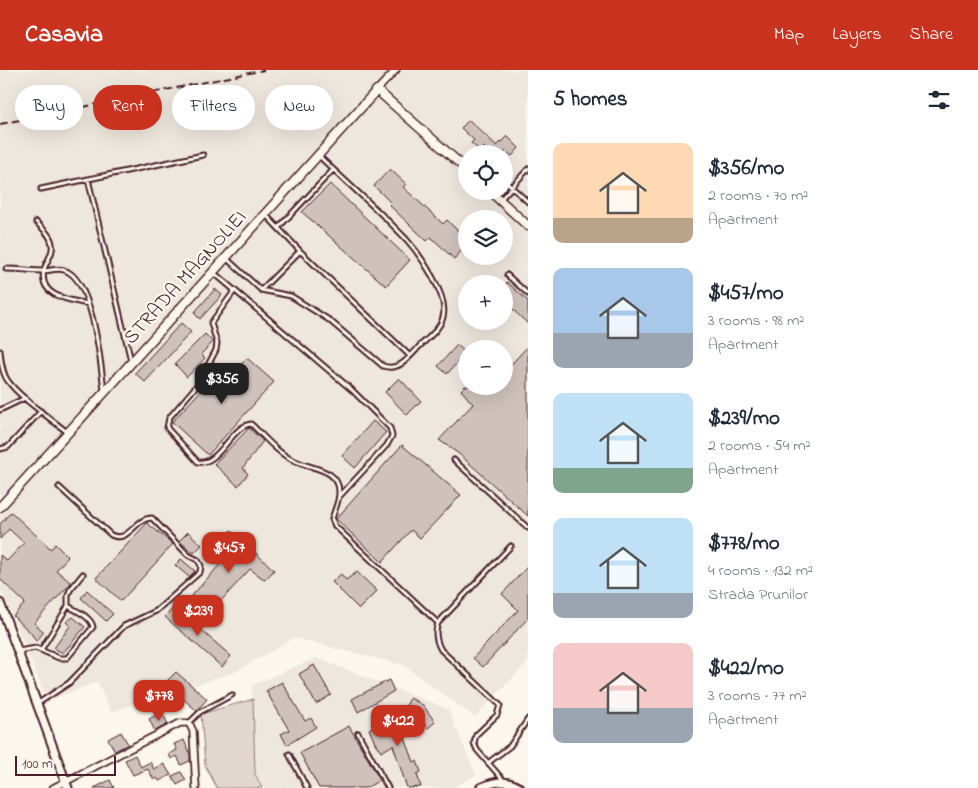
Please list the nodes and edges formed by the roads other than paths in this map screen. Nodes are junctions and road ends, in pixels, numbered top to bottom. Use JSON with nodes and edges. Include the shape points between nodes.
{"nodes":[{"id":1,"x":396,"y":70,"type":"edge"},
{"id":2,"x":378,"y":90,"type":"junction"},
{"id":3,"x":203,"y":155,"type":"dead end"},
{"id":4,"x":318,"y":155,"type":"junction"},
{"id":5,"x":458,"y":162,"type":"edge"},
{"id":6,"x":528,"y":169,"type":"edge"},
{"id":7,"x":333,"y":170,"type":"junction"},
{"id":8,"x":88,"y":179,"type":"junction"},
{"id":9,"x":513,"y":186,"type":"edge"},
{"id":10,"x":513,"y":188,"type":"edge"},
{"id":11,"x":41,"y":189,"type":"dead end"},
{"id":12,"x":499,"y":200,"type":"edge"},
{"id":13,"x":528,"y":202,"type":"edge"},
{"id":14,"x":265,"y":214,"type":"junction"},
{"id":15,"x":36,"y":222,"type":"dead end"},
{"id":16,"x":528,"y":226,"type":"edge"},
{"id":17,"x":278,"y":228,"type":"junction"},
{"id":18,"x":300,"y":251,"type":"junction"},
{"id":19,"x":225,"y":257,"type":"junction"},
{"id":20,"x":6,"y":269,"type":"dead end"},
{"id":21,"x":44,"y":271,"type":"junction"},
{"id":22,"x":213,"y":271,"type":"junction"},
{"id":23,"x":513,"y":280,"type":"edge"},
{"id":24,"x":234,"y":290,"type":"junction"},
{"id":25,"x":261,"y":290,"type":"junction"},
{"id":26,"x":528,"y":294,"type":"edge"},
{"id":27,"x":88,"y":304,"type":"junction"},
{"id":28,"x":0,"y":351,"type":"edge"},
{"id":29,"x":410,"y":356,"type":"junction"},
{"id":30,"x":131,"y":364,"type":"junction"},
{"id":31,"x":2,"y":370,"type":"edge"},
{"id":32,"x":105,"y":394,"type":"junction"},
{"id":33,"x":25,"y":398,"type":"junction"},
{"id":34,"x":0,"y":410,"type":"edge"},
{"id":35,"x":41,"y":411,"type":"junction"},
{"id":36,"x":69,"y":433,"type":"junction"},
{"id":37,"x":0,"y":449,"type":"edge"},
{"id":38,"x":454,"y":460,"type":"dead end"},
{"id":39,"x":59,"y":487,"type":"dead end"},
{"id":40,"x":339,"y":497,"type":"junction"},
{"id":41,"x":0,"y":507,"type":"edge"},
{"id":42,"x":528,"y":528,"type":"edge"},
{"id":43,"x":511,"y":546,"type":"dead end"},
{"id":44,"x":83,"y":574,"type":"dead end"},
{"id":45,"x":0,"y":603,"type":"edge"},
{"id":46,"x":68,"y":606,"type":"junction"},
{"id":47,"x":438,"y":622,"type":"junction"},
{"id":48,"x":41,"y":650,"type":"junction"},
{"id":49,"x":18,"y":651,"type":"junction"},
{"id":50,"x":232,"y":695,"type":"dead end"},
{"id":51,"x":37,"y":704,"type":"junction"},
{"id":52,"x":528,"y":719,"type":"edge"},
{"id":53,"x":189,"y":723,"type":"junction"},
{"id":54,"x":358,"y":734,"type":"dead end"},
{"id":55,"x":289,"y":754,"type":"dead end"},
{"id":56,"x":488,"y":763,"type":"junction"},
{"id":57,"x":504,"y":781,"type":"junction"},
{"id":58,"x":66,"y":785,"type":"edge"},
{"id":59,"x":53,"y":788,"type":"edge"},
{"id":60,"x":196,"y":788,"type":"edge"},
{"id":61,"x":307,"y":788,"type":"edge"},
{"id":62,"x":388,"y":788,"type":"edge"},
{"id":63,"x":480,"y":788,"type":"edge"},
{"id":64,"x":520,"y":788,"type":"edge"}],
"edges":[{"from":1,"to":2,"type":"street","name":"STRADA MAGNOLIEI"},
{"from":2,"to":4,"type":"main road","name":"STRADA MAGNOLIEI"},
{"from":2,"to":5,"type":"main road"},
{"from":3,"to":8,"type":"lane"},
{"from":4,"to":7,"type":"lane"},
{"from":4,"to":14,"type":"main road","name":"STRADA MAGNOLIEI"},
{"from":6,"to":9,"type":"lane"},
{"from":7,"to":17,"type":"lane"},
{"from":7,"to":29,"type":"lane","via":[[408,241],[432,275],[444,305],[444,317]]},
{"from":8,"to":11,"type":"lane"},
{"from":8,"to":30,"type":"lane"},
{"from":10,"to":13,"type":"lane"},
{"from":12,"to":16,"type":"main road"},
{"from":14,"to":17,"type":"lane"},
{"from":14,"to":19,"type":"main road","name":"STRADA MAGNOLIEI"},
{"from":15,"to":21,"type":"lane","via":[[48,234],[52,244]]},
{"from":17,"to":18,"type":"lane"},
{"from":18,"to":25,"type":"lane"},
{"from":18,"to":29,"type":"lane"},
{"from":19,"to":22,"type":"main road","name":"STRADA MAGNOLIEI"},
{"from":19,"to":25,"type":"lane"},
{"from":20,"to":21,"type":"lane"},
{"from":21,"to":27,"type":"lane","via":[[44,281],[50,292]]},
{"from":21,"to":27,"type":"lane","via":[[64,269],[74,275]]},
{"from":22,"to":24,"type":"lane"},
{"from":22,"to":30,"type":"main road","name":"STRADA MAGNOLIEI"},
{"from":23,"to":26,"type":"lane"},
{"from":24,"to":40,"type":"lane","via":[[352,390],[390,428],[392,436],[388,445]]},
{"from":24,"to":40,"type":"lane","via":[[211,323],[216,350],[198,384],[169,418],[167,428],[198,462],[202,462],[211,460],[242,427],[251,424],[284,455],[326,471],[338,484]]},
{"from":25,"to":29,"type":"lane","via":[[291,296],[329,320],[382,366],[398,366]]},
{"from":27,"to":32,"type":"lane","via":[[98,342]]},
{"from":28,"to":31,"type":"lane"},
{"from":30,"to":32,"type":"main road","name":"STRADA MAGNOLIEI"},
{"from":31,"to":33,"type":"lane","via":[[7,381]]},
{"from":32,"to":36,"type":"main road","name":"STRADA MAGNOLIEI"},
{"from":33,"to":34,"type":"lane"},
{"from":33,"to":35,"type":"lane"},
{"from":35,"to":36,"type":"lane"},
{"from":35,"to":37,"type":"lane","via":[[8,447]]},
{"from":36,"to":41,"type":"main road","name":"STRADA MAGNOLIEI"},
{"from":38,"to":42,"type":"lane"},
{"from":39,"to":51,"type":"lane","via":[[117,538],[128,534],[141,521],[152,518],[188,555],[198,560],[200,572],[156,611],[124,626],[69,683]]},
{"from":40,"to":47,"type":"lane","via":[[332,520],[335,526]]},
{"from":43,"to":47,"type":"lane"},
{"from":44,"to":46,"type":"lane","via":[[70,590]]},
{"from":45,"to":49,"type":"street"},
{"from":46,"to":48,"type":"lane"},
{"from":46,"to":48,"type":"lane","via":[[89,619],[93,627],[67,658]]},
{"from":47,"to":56,"type":"lane","via":[[435,630],[441,650],[500,705],[497,714],[476,735],[474,743]]},
{"from":48,"to":49,"type":"lane","via":[[32,647]]},
{"from":49,"to":51,"type":"street"},
{"from":50,"to":53,"type":"lane","via":[[200,712]]},
{"from":51,"to":58,"type":"street"},
{"from":52,"to":56,"type":"lane","via":[[510,746]]},
{"from":53,"to":58,"type":"street","via":[[180,723]]},
{"from":53,"to":60,"type":"street","via":[[194,736]]},
{"from":54,"to":62,"type":"lane"},
{"from":55,"to":61,"type":"lane"},
{"from":56,"to":57,"type":"lane"},
{"from":57,"to":63,"type":"street"},
{"from":57,"to":64,"type":"street"},
{"from":58,"to":59,"type":"street"}]}
